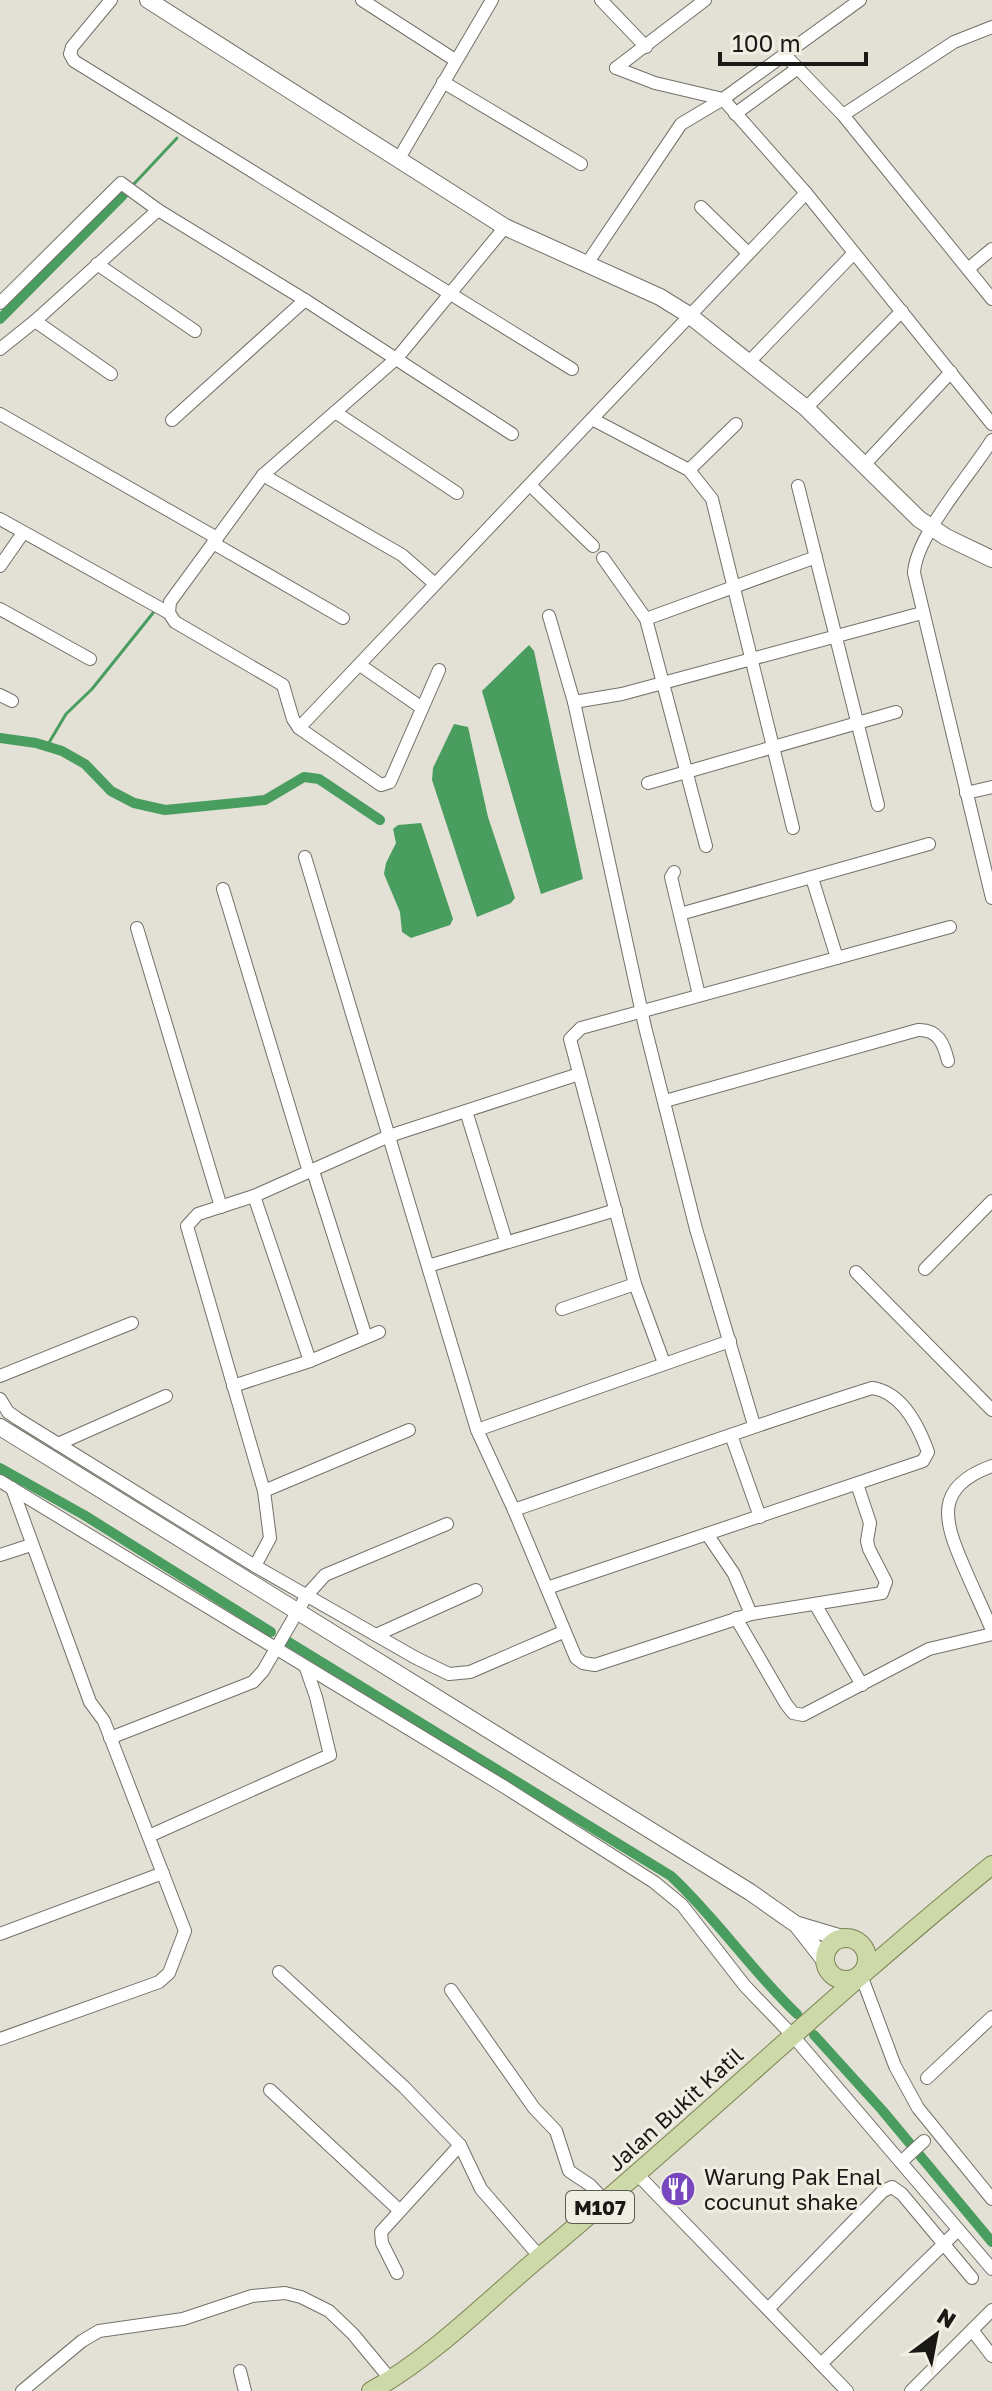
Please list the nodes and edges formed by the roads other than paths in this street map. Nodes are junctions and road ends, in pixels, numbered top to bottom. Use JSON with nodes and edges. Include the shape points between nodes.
{"nodes":[{"id":1,"x":111,"y":0,"type":"edge"},
{"id":2,"x":148,"y":0,"type":"edge"},
{"id":3,"x":362,"y":0,"type":"edge"},
{"id":4,"x":492,"y":0,"type":"edge"},
{"id":5,"x":601,"y":0,"type":"edge"},
{"id":6,"x":705,"y":0,"type":"edge"},
{"id":7,"x":860,"y":0,"type":"edge"},
{"id":8,"x":992,"y":27,"type":"edge"},
{"id":9,"x":646,"y":47,"type":"junction"},
{"id":10,"x":784,"y":54,"type":"junction"},
{"id":11,"x":455,"y":60,"type":"junction"},
{"id":12,"x":798,"y":68,"type":"junction"},
{"id":13,"x":443,"y":82,"type":"junction"},
{"id":14,"x":723,"y":99,"type":"junction"},
{"id":15,"x":735,"y":114,"type":"junction"},
{"id":16,"x":843,"y":115,"type":"junction"},
{"id":17,"x":398,"y":160,"type":"junction"},
{"id":18,"x":581,"y":164,"type":"dead end"},
{"id":19,"x":806,"y":193,"type":"junction"},
{"id":20,"x":701,"y":207,"type":"dead end"},
{"id":21,"x":158,"y":210,"type":"junction"},
{"id":22,"x":505,"y":227,"type":"junction"},
{"id":23,"x":992,"y":249,"type":"edge"},
{"id":24,"x":748,"y":253,"type":"junction"},
{"id":25,"x":854,"y":253,"type":"junction"},
{"id":26,"x":97,"y":264,"type":"junction"},
{"id":27,"x":586,"y":265,"type":"junction"},
{"id":28,"x":968,"y":269,"type":"junction"},
{"id":29,"x":449,"y":294,"type":"junction"},
{"id":30,"x":992,"y":299,"type":"edge"},
{"id":31,"x":305,"y":300,"type":"junction"},
{"id":32,"x":0,"y":303,"type":"edge"},
{"id":33,"x":902,"y":311,"type":"junction"},
{"id":34,"x":689,"y":315,"type":"junction"},
{"id":35,"x":35,"y":321,"type":"junction"},
{"id":36,"x":195,"y":331,"type":"dead end"},
{"id":37,"x":0,"y":349,"type":"edge"},
{"id":38,"x":397,"y":358,"type":"junction"},
{"id":39,"x":749,"y":362,"type":"junction"},
{"id":40,"x":572,"y":369,"type":"dead end"},
{"id":41,"x":951,"y":372,"type":"junction"},
{"id":42,"x":111,"y":374,"type":"dead end"},
{"id":43,"x":806,"y":408,"type":"junction"},
{"id":44,"x":335,"y":412,"type":"junction"},
{"id":45,"x":0,"y":414,"type":"edge"},
{"id":46,"x":592,"y":419,"type":"junction"},
{"id":47,"x":172,"y":420,"type":"dead end"},
{"id":48,"x":736,"y":424,"type":"dead end"},
{"id":49,"x":992,"y":424,"type":"edge"},
{"id":50,"x":512,"y":434,"type":"dead end"},
{"id":51,"x":992,"y":440,"type":"edge"},
{"id":52,"x":864,"y":465,"type":"junction"},
{"id":53,"x":689,"y":470,"type":"junction"},
{"id":54,"x":263,"y":475,"type":"junction"},
{"id":55,"x":530,"y":485,"type":"junction"},
{"id":56,"x":798,"y":486,"type":"dead end"},
{"id":57,"x":457,"y":493,"type":"dead end"},
{"id":58,"x":0,"y":519,"type":"edge"},
{"id":59,"x":932,"y":528,"type":"junction"},
{"id":60,"x":23,"y":533,"type":"junction"},
{"id":61,"x":215,"y":540,"type":"junction"},
{"id":62,"x":593,"y":546,"type":"dead end"},
{"id":63,"x":816,"y":557,"type":"junction"},
{"id":64,"x":603,"y":558,"type":"dead end"},
{"id":65,"x":992,"y":559,"type":"edge"},
{"id":66,"x":0,"y":566,"type":"edge"},
{"id":67,"x":435,"y":584,"type":"junction"},
{"id":68,"x":733,"y":588,"type":"junction"},
{"id":69,"x":0,"y":609,"type":"edge"},
{"id":70,"x":169,"y":613,"type":"junction"},
{"id":71,"x":922,"y":613,"type":"junction"},
{"id":72,"x":549,"y":616,"type":"dead end"},
{"id":73,"x":343,"y":618,"type":"dead end"},
{"id":74,"x":646,"y":619,"type":"junction"},
{"id":75,"x":838,"y":637,"type":"junction"},
{"id":76,"x":90,"y":659,"type":"dead end"},
{"id":77,"x":753,"y":660,"type":"junction"},
{"id":78,"x":360,"y":665,"type":"junction"},
{"id":79,"x":439,"y":670,"type":"dead end"},
{"id":80,"x":663,"y":683,"type":"junction"},
{"id":81,"x":574,"y":702,"type":"junction"},
{"id":82,"x":422,"y":708,"type":"junction"},
{"id":83,"x":896,"y":712,"type":"dead end"},
{"id":84,"x":857,"y":723,"type":"junction"},
{"id":85,"x":299,"y":728,"type":"junction"},
{"id":86,"x":774,"y":747,"type":"junction"},
{"id":87,"x":687,"y":771,"type":"junction"},
{"id":88,"x":648,"y":783,"type":"dead end"},
{"id":89,"x":992,"y":787,"type":"edge"},
{"id":90,"x":966,"y":793,"type":"junction"},
{"id":91,"x":878,"y":805,"type":"dead end"},
{"id":92,"x":793,"y":828,"type":"dead end"},
{"id":93,"x":929,"y":844,"type":"dead end"},
{"id":94,"x":706,"y":846,"type":"dead end"},
{"id":95,"x":305,"y":857,"type":"dead end"},
{"id":96,"x":674,"y":872,"type":"dead end"},
{"id":97,"x":812,"y":878,"type":"junction"},
{"id":98,"x":223,"y":889,"type":"dead end"},
{"id":99,"x":992,"y":898,"type":"edge"},
{"id":100,"x":680,"y":914,"type":"junction"},
{"id":101,"x":950,"y":927,"type":"dead end"},
{"id":102,"x":137,"y":928,"type":"dead end"},
{"id":103,"x":837,"y":958,"type":"junction"},
{"id":104,"x":699,"y":995,"type":"junction"},
{"id":105,"x":641,"y":1010,"type":"junction"},
{"id":106,"x":948,"y":1061,"type":"dead end"},
{"id":107,"x":579,"y":1074,"type":"junction"},
{"id":108,"x":665,"y":1101,"type":"junction"},
{"id":109,"x":466,"y":1111,"type":"junction"},
{"id":110,"x":389,"y":1136,"type":"junction"},
{"id":111,"x":311,"y":1172,"type":"junction"},
{"id":112,"x":254,"y":1196,"type":"junction"},
{"id":113,"x":992,"y":1201,"type":"edge"},
{"id":114,"x":221,"y":1207,"type":"junction"},
{"id":115,"x":616,"y":1210,"type":"junction"},
{"id":116,"x":506,"y":1241,"type":"junction"},
{"id":117,"x":428,"y":1266,"type":"junction"},
{"id":118,"x":925,"y":1269,"type":"dead end"},
{"id":119,"x":856,"y":1272,"type":"dead end"},
{"id":120,"x":635,"y":1284,"type":"junction"},
{"id":121,"x":562,"y":1309,"type":"dead end"},
{"id":122,"x":132,"y":1323,"type":"dead end"},
{"id":123,"x":379,"y":1332,"type":"dead end"},
{"id":124,"x":366,"y":1337,"type":"junction"},
{"id":125,"x":730,"y":1341,"type":"junction"},
{"id":126,"x":310,"y":1361,"type":"junction"},
{"id":127,"x":664,"y":1363,"type":"junction"},
{"id":128,"x":0,"y":1376,"type":"edge"},
{"id":129,"x":233,"y":1386,"type":"junction"},
{"id":130,"x":166,"y":1396,"type":"dead end"},
{"id":131,"x":0,"y":1399,"type":"edge"},
{"id":132,"x":992,"y":1410,"type":"edge"},
{"id":133,"x":754,"y":1425,"type":"junction"},
{"id":134,"x":0,"y":1427,"type":"edge"},
{"id":135,"x":409,"y":1430,"type":"dead end"},
{"id":136,"x":477,"y":1430,"type":"junction"},
{"id":137,"x":731,"y":1435,"type":"junction"},
{"id":138,"x":58,"y":1444,"type":"junction"},
{"id":139,"x":992,"y":1466,"type":"edge"},
{"id":140,"x":0,"y":1481,"type":"edge"},
{"id":141,"x":857,"y":1484,"type":"junction"},
{"id":142,"x":12,"y":1488,"type":"junction"},
{"id":143,"x":264,"y":1491,"type":"junction"},
{"id":144,"x":514,"y":1510,"type":"junction"},
{"id":145,"x":760,"y":1517,"type":"junction"},
{"id":146,"x":447,"y":1524,"type":"dead end"},
{"id":147,"x":707,"y":1534,"type":"junction"},
{"id":148,"x":31,"y":1545,"type":"junction"},
{"id":149,"x":0,"y":1555,"type":"edge"},
{"id":150,"x":255,"y":1566,"type":"junction"},
{"id":151,"x":547,"y":1588,"type":"junction"},
{"id":152,"x":476,"y":1590,"type":"dead end"},
{"id":153,"x":307,"y":1595,"type":"junction"},
{"id":154,"x":815,"y":1604,"type":"junction"},
{"id":155,"x":297,"y":1612,"type":"junction"},
{"id":156,"x":751,"y":1614,"type":"junction"},
{"id":157,"x":736,"y":1618,"type":"junction"},
{"id":158,"x":563,"y":1632,"type":"junction"},
{"id":159,"x":992,"y":1632,"type":"edge"},
{"id":160,"x":376,"y":1635,"type":"junction"},
{"id":161,"x":275,"y":1650,"type":"junction"},
{"id":162,"x":306,"y":1668,"type":"junction"},
{"id":163,"x":862,"y":1685,"type":"junction"},
{"id":164,"x":110,"y":1738,"type":"junction"},
{"id":165,"x":149,"y":1836,"type":"junction"},
{"id":166,"x":992,"y":1865,"type":"edge"},
{"id":167,"x":163,"y":1873,"type":"junction"},
{"id":168,"x":797,"y":1925,"type":"junction"},
{"id":169,"x":0,"y":1934,"type":"edge"},
{"id":170,"x":848,"y":1939,"type":"junction"},
{"id":171,"x":900,"y":1940,"type":"junction"},
{"id":172,"x":827,"y":1966,"type":"junction"},
{"id":173,"x":279,"y":1972,"type":"dead end"},
{"id":174,"x":861,"y":1975,"type":"junction"},
{"id":175,"x":451,"y":1990,"type":"dead end"},
{"id":176,"x":821,"y":2011,"type":"junction"},
{"id":177,"x":992,"y":2017,"type":"edge"},
{"id":178,"x":793,"y":2036,"type":"junction"},
{"id":179,"x":0,"y":2039,"type":"edge"},
{"id":180,"x":927,"y":2078,"type":"dead end"},
{"id":181,"x":270,"y":2090,"type":"dead end"},
{"id":182,"x":924,"y":2141,"type":"dead end"},
{"id":183,"x":460,"y":2145,"type":"junction"},
{"id":184,"x":901,"y":2162,"type":"junction"},
{"id":185,"x":638,"y":2175,"type":"junction"},
{"id":186,"x":992,"y":2199,"type":"edge"},
{"id":187,"x":606,"y":2202,"type":"junction"},
{"id":188,"x":399,"y":2210,"type":"junction"},
{"id":189,"x":958,"y":2230,"type":"junction"},
{"id":190,"x":944,"y":2244,"type":"junction"},
{"id":191,"x":540,"y":2257,"type":"junction"},
{"id":192,"x":992,"y":2269,"type":"edge"},
{"id":193,"x":397,"y":2273,"type":"dead end"},
{"id":194,"x":972,"y":2278,"type":"dead end"},
{"id":195,"x":768,"y":2309,"type":"junction"},
{"id":196,"x":992,"y":2310,"type":"edge"},
{"id":197,"x":972,"y":2330,"type":"junction"},
{"id":198,"x":992,"y":2356,"type":"edge"},
{"id":199,"x":821,"y":2364,"type":"junction"},
{"id":200,"x":240,"y":2371,"type":"dead end"},
{"id":201,"x":397,"y":2383,"type":"edge"},
{"id":202,"x":22,"y":2391,"type":"edge"},
{"id":203,"x":245,"y":2391,"type":"edge"},
{"id":204,"x":371,"y":2391,"type":"edge"},
{"id":205,"x":847,"y":2391,"type":"edge"},
{"id":206,"x":911,"y":2391,"type":"edge"}],
"edges":[{"from":1,"to":29,"type":"street","via":[[72,47],[74,61]]},
{"from":2,"to":17,"type":"main road"},
{"from":3,"to":11,"type":"street"},
{"from":4,"to":11,"type":"street"},
{"from":5,"to":9,"type":"street"},
{"from":6,"to":9,"type":"street"},
{"from":7,"to":10,"type":"street"},
{"from":8,"to":16,"type":"street","via":[[954,42]]},
{"from":9,"to":14,"type":"street","via":[[616,68]]},
{"from":10,"to":12,"type":"street"},
{"from":10,"to":14,"type":"street"},
{"from":11,"to":13,"type":"street"},
{"from":12,"to":15,"type":"street"},
{"from":12,"to":16,"type":"street"},
{"from":13,"to":17,"type":"street"},
{"from":13,"to":18,"type":"street"},
{"from":14,"to":15,"type":"street"},
{"from":14,"to":27,"type":"street","via":[[673,132]]},
{"from":15,"to":19,"type":"street"},
{"from":16,"to":28,"type":"street"},
{"from":17,"to":22,"type":"main road"},
{"from":19,"to":24,"type":"street"},
{"from":19,"to":25,"type":"street"},
{"from":20,"to":24,"type":"street"},
{"from":21,"to":26,"type":"street"},
{"from":21,"to":31,"type":"street"},
{"from":21,"to":32,"type":"street","via":[[121,183]]},
{"from":22,"to":27,"type":"main road"},
{"from":22,"to":29,"type":"street"},
{"from":23,"to":28,"type":"street"},
{"from":24,"to":34,"type":"street"},
{"from":25,"to":33,"type":"street"},
{"from":25,"to":39,"type":"street"},
{"from":26,"to":35,"type":"street"},
{"from":26,"to":36,"type":"street"},
{"from":27,"to":34,"type":"main road"},
{"from":28,"to":30,"type":"street"},
{"from":29,"to":38,"type":"street"},
{"from":29,"to":40,"type":"street"},
{"from":31,"to":38,"type":"street"},
{"from":31,"to":47,"type":"street"},
{"from":33,"to":41,"type":"street"},
{"from":33,"to":43,"type":"street"},
{"from":34,"to":39,"type":"main road"},
{"from":34,"to":46,"type":"street"},
{"from":35,"to":37,"type":"street"},
{"from":35,"to":42,"type":"street"},
{"from":38,"to":44,"type":"street"},
{"from":38,"to":50,"type":"street"},
{"from":39,"to":43,"type":"main road"},
{"from":41,"to":49,"type":"street"},
{"from":41,"to":52,"type":"street"},
{"from":43,"to":52,"type":"main road"},
{"from":44,"to":54,"type":"street"},
{"from":44,"to":57,"type":"street"},
{"from":45,"to":61,"type":"street"},
{"from":46,"to":53,"type":"street"},
{"from":46,"to":55,"type":"street"},
{"from":48,"to":53,"type":"street"},
{"from":51,"to":59,"type":"street"},
{"from":52,"to":59,"type":"main road"},
{"from":53,"to":68,"type":"street","via":[[712,499]]},
{"from":54,"to":61,"type":"street"},
{"from":54,"to":67,"type":"street","via":[[402,555]]},
{"from":55,"to":62,"type":"street"},
{"from":55,"to":67,"type":"street"},
{"from":56,"to":63,"type":"street"},
{"from":58,"to":60,"type":"street"},
{"from":59,"to":65,"type":"main road"},
{"from":59,"to":71,"type":"street","via":[[915,567]]},
{"from":60,"to":66,"type":"street"},
{"from":60,"to":70,"type":"street"},
{"from":61,"to":70,"type":"street","via":[[170,602]]},
{"from":61,"to":73,"type":"street"},
{"from":63,"to":68,"type":"street"},
{"from":63,"to":75,"type":"street"},
{"from":64,"to":74,"type":"street"},
{"from":67,"to":78,"type":"street"},
{"from":68,"to":74,"type":"street"},
{"from":68,"to":77,"type":"street"},
{"from":69,"to":76,"type":"street"},
{"from":70,"to":85,"type":"street","via":[[175,622],[283,685]]},
{"from":71,"to":75,"type":"street"},
{"from":71,"to":90,"type":"street"},
{"from":72,"to":81,"type":"street"},
{"from":74,"to":80,"type":"street"},
{"from":75,"to":77,"type":"street"},
{"from":75,"to":84,"type":"street"},
{"from":77,"to":80,"type":"street"},
{"from":77,"to":86,"type":"street"},
{"from":78,"to":82,"type":"street"},
{"from":78,"to":85,"type":"street"},
{"from":79,"to":82,"type":"street"},
{"from":80,"to":81,"type":"street"},
{"from":80,"to":87,"type":"street"},
{"from":81,"to":105,"type":"street"},
{"from":82,"to":85,"type":"street","via":[[387,785]]},
{"from":83,"to":84,"type":"street"},
{"from":84,"to":86,"type":"street"},
{"from":84,"to":91,"type":"street"},
{"from":86,"to":87,"type":"street"},
{"from":86,"to":92,"type":"street"},
{"from":87,"to":88,"type":"street"},
{"from":87,"to":94,"type":"street"},
{"from":89,"to":90,"type":"street"},
{"from":90,"to":99,"type":"street"},
{"from":93,"to":97,"type":"street"},
{"from":95,"to":110,"type":"street"},
{"from":96,"to":100,"type":"street"},
{"from":97,"to":100,"type":"street"},
{"from":97,"to":103,"type":"street"},
{"from":98,"to":111,"type":"street"},
{"from":100,"to":104,"type":"street"},
{"from":101,"to":103,"type":"street"},
{"from":102,"to":114,"type":"street"},
{"from":103,"to":104,"type":"street"},
{"from":104,"to":105,"type":"street"},
{"from":105,"to":107,"type":"street","via":[[576,1031],[570,1039]]},
{"from":105,"to":108,"type":"street"},
{"from":106,"to":108,"type":"street","via":[[941,1040],[918,1030]]},
{"from":107,"to":109,"type":"street"},
{"from":107,"to":115,"type":"street"},
{"from":108,"to":125,"type":"street"},
{"from":109,"to":110,"type":"street"},
{"from":109,"to":116,"type":"street"},
{"from":110,"to":111,"type":"street"},
{"from":110,"to":117,"type":"street"},
{"from":111,"to":112,"type":"street"},
{"from":111,"to":124,"type":"street"},
{"from":112,"to":114,"type":"street"},
{"from":112,"to":126,"type":"street"},
{"from":113,"to":118,"type":"street"},
{"from":114,"to":129,"type":"street","via":[[198,1214],[187,1226]]},
{"from":115,"to":116,"type":"street"},
{"from":115,"to":120,"type":"street"},
{"from":116,"to":117,"type":"street"},
{"from":117,"to":136,"type":"street"},
{"from":119,"to":132,"type":"street"},
{"from":120,"to":121,"type":"street"},
{"from":120,"to":127,"type":"street"},
{"from":122,"to":128,"type":"street"},
{"from":123,"to":124,"type":"street"},
{"from":124,"to":126,"type":"street"},
{"from":125,"to":127,"type":"street"},
{"from":125,"to":133,"type":"street"},
{"from":126,"to":129,"type":"street"},
{"from":127,"to":136,"type":"street"},
{"from":129,"to":143,"type":"street"},
{"from":130,"to":138,"type":"street"},
{"from":131,"to":138,"type":"street","via":[[12,1415]]},
{"from":133,"to":137,"type":"street"},
{"from":133,"to":141,"type":"street","via":[[872,1388],[882,1390],[916,1421],[928,1457]]},
{"from":134,"to":155,"type":"main road"},
{"from":135,"to":143,"type":"street"},
{"from":136,"to":144,"type":"street"},
{"from":137,"to":144,"type":"street"},
{"from":137,"to":145,"type":"street"},
{"from":138,"to":150,"type":"street"},
{"from":139,"to":159,"type":"street","via":[[957,1489],[947,1519]]},
{"from":140,"to":142,"type":"street"},
{"from":141,"to":145,"type":"street"},
{"from":141,"to":154,"type":"street","via":[[870,1523],[869,1549],[884,1575],[885,1589]]},
{"from":142,"to":148,"type":"street"},
{"from":142,"to":161,"type":"street"},
{"from":143,"to":150,"type":"street","via":[[270,1538]]},
{"from":144,"to":151,"type":"street"},
{"from":145,"to":147,"type":"street"},
{"from":146,"to":153,"type":"street","via":[[332,1572]]},
{"from":147,"to":151,"type":"street"},
{"from":147,"to":156,"type":"street","via":[[734,1574]]},
{"from":148,"to":149,"type":"street"},
{"from":148,"to":164,"type":"street","via":[[90,1702]]},
{"from":150,"to":153,"type":"street"},
{"from":151,"to":158,"type":"street"},
{"from":152,"to":160,"type":"street"},
{"from":153,"to":155,"type":"street"},
{"from":153,"to":160,"type":"street"},
{"from":154,"to":156,"type":"street"},
{"from":154,"to":163,"type":"street"},
{"from":155,"to":161,"type":"street"},
{"from":155,"to":168,"type":"main road"},
{"from":156,"to":157,"type":"street"},
{"from":157,"to":158,"type":"street","via":[[595,1665],[579,1661]]},
{"from":157,"to":163,"type":"street","via":[[793,1713],[808,1714]]},
{"from":158,"to":160,"type":"street","via":[[456,1675]]},
{"from":159,"to":163,"type":"street","via":[[929,1649]]},
{"from":161,"to":162,"type":"street"},
{"from":161,"to":164,"type":"street","via":[[253,1682]]},
{"from":162,"to":165,"type":"street","via":[[330,1755]]},
{"from":162,"to":178,"type":"street","via":[[654,1882],[682,1905],[745,1986]]},
{"from":164,"to":165,"type":"street"},
{"from":165,"to":167,"type":"street"},
{"from":166,"to":171,"type":"main road","number":"M107"},
{"from":167,"to":169,"type":"street"},
{"from":167,"to":179,"type":"street","via":[[185,1931],[169,1973],[159,1982]]},
{"from":168,"to":170,"type":"main road"},
{"from":168,"to":172,"type":"main road"},
{"from":170,"to":171,"type":"main road"},
{"from":170,"to":172,"type":"main road","via":[[828,1949]]},
{"from":170,"to":174,"type":"main road","via":[[866,1953]]},
{"from":171,"to":174,"type":"main road","number":"M107"},
{"from":172,"to":174,"type":"main road","via":[[843,1980]]},
{"from":172,"to":176,"type":"main road"},
{"from":173,"to":183,"type":"street"},
{"from":174,"to":176,"type":"main road","number":"M107"},
{"from":174,"to":186,"type":"street","via":[[895,2066],[918,2108]]},
{"from":175,"to":187,"type":"street","via":[[556,2131],[569,2171]]},
{"from":176,"to":178,"type":"main road","name":"Jalan Bukit Katil","number":"M107"},
{"from":177,"to":180,"type":"street"},
{"from":178,"to":184,"type":"street"},
{"from":178,"to":185,"type":"main road","name":"Jalan Bukit Katil","number":"M107"},
{"from":181,"to":188,"type":"street"},
{"from":182,"to":184,"type":"street"},
{"from":183,"to":188,"type":"street"},
{"from":183,"to":191,"type":"street","via":[[481,2189]]},
{"from":184,"to":189,"type":"street"},
{"from":185,"to":187,"type":"main road","name":"Jalan Bukit Katil","number":"M107"},
{"from":185,"to":195,"type":"street"},
{"from":187,"to":191,"type":"main road","name":"Jalan Bukit Katil","number":"M107"},
{"from":188,"to":193,"type":"street","via":[[380,2236]]},
{"from":189,"to":190,"type":"street"},
{"from":189,"to":192,"type":"street"},
{"from":190,"to":194,"type":"street"},
{"from":190,"to":195,"type":"street","via":[[892,2187]]},
{"from":190,"to":199,"type":"street"},
{"from":191,"to":201,"type":"main road","name":"Jalan Bukit Katil","number":"M107"},
{"from":195,"to":199,"type":"street"},
{"from":196,"to":197,"type":"street"},
{"from":197,"to":198,"type":"street"},
{"from":197,"to":206,"type":"street"},
{"from":199,"to":205,"type":"street"},
{"from":200,"to":203,"type":"street"},
{"from":201,"to":202,"type":"street","via":[[329,2311],[285,2293],[252,2296],[183,2319],[99,2331]]},
{"from":201,"to":204,"type":"main road","name":"Jalan Bukit Katil","number":"M107"}]}
